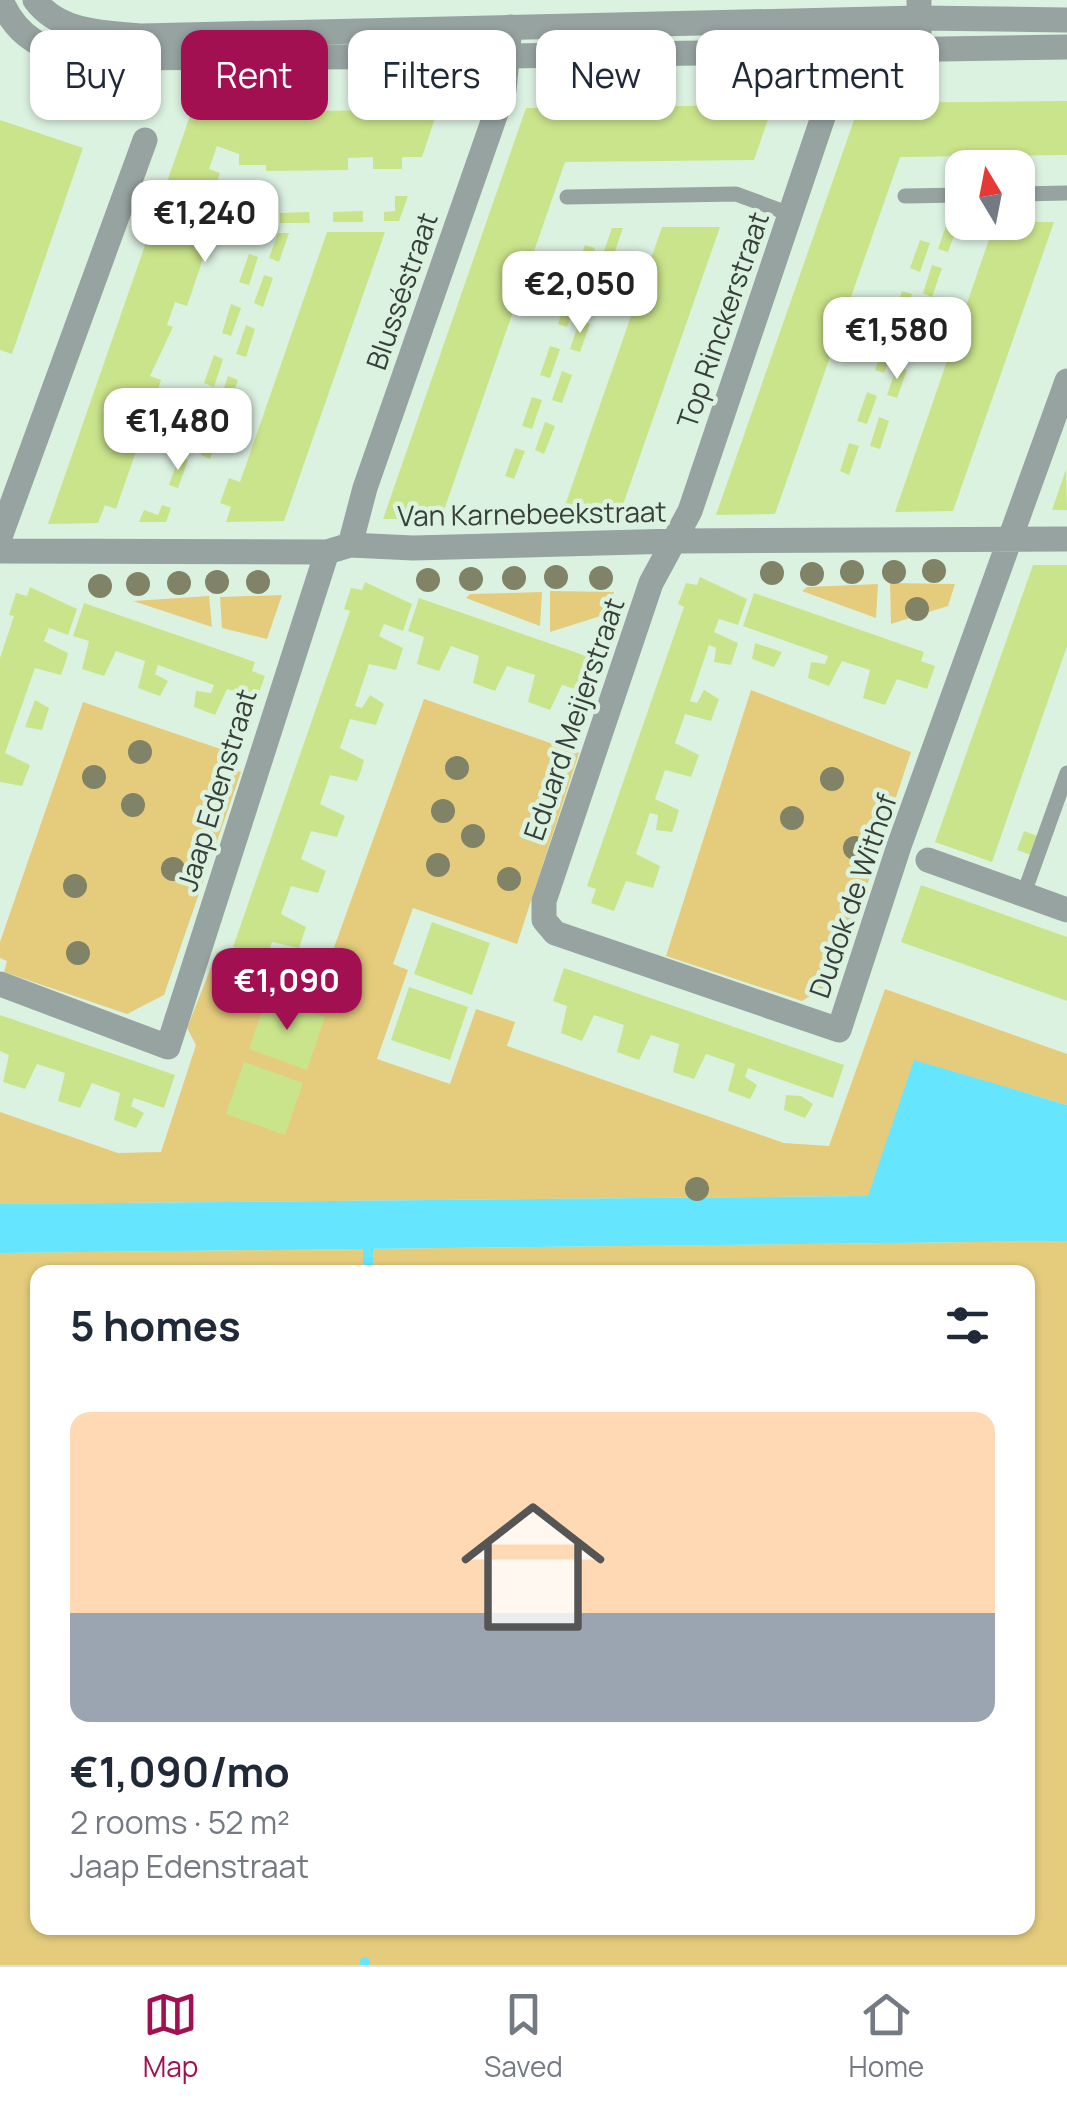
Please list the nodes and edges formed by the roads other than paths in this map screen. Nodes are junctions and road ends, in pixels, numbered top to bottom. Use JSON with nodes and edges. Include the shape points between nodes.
{"nodes":[{"id":1,"x":1,"y":0,"type":"edge"},
{"id":2,"x":40,"y":6,"type":"edge"},
{"id":3,"x":919,"y":9,"type":"edge"},
{"id":4,"x":1067,"y":20,"type":"edge"},
{"id":5,"x":510,"y":27,"type":"joint"},
{"id":6,"x":1067,"y":47,"type":"edge"},
{"id":7,"x":939,"y":50,"type":"edge"},
{"id":8,"x":696,"y":53,"type":"edge"},
{"id":9,"x":516,"y":56,"type":"edge"},
{"id":10,"x":348,"y":57,"type":"edge"},
{"id":11,"x":494,"y":120,"type":"edge"},
{"id":12,"x":822,"y":120,"type":"edge"},
{"id":13,"x":145,"y":140,"type":"dead end"},
{"id":14,"x":1067,"y":193,"type":"edge"},
{"id":15,"x":1035,"y":194,"type":"edge"},
{"id":16,"x":945,"y":195,"type":"edge"},
{"id":17,"x":905,"y":196,"type":"dead end"},
{"id":18,"x":567,"y":198,"type":"dead end"},
{"id":19,"x":790,"y":214,"type":"junction"},
{"id":20,"x":1067,"y":382,"type":"edge"},
{"id":21,"x":0,"y":536,"type":"edge"},
{"id":22,"x":1067,"y":539,"type":"edge"},
{"id":23,"x":1009,"y":540,"type":"junction"},
{"id":24,"x":676,"y":541,"type":"junction"},
{"id":25,"x":338,"y":549,"type":"junction"},
{"id":26,"x":0,"y":551,"type":"edge"},
{"id":27,"x":1067,"y":773,"type":"edge"},
{"id":28,"x":928,"y":860,"type":"dead end"},
{"id":29,"x":1023,"y":896,"type":"junction"},
{"id":30,"x":1067,"y":910,"type":"edge"},
{"id":31,"x":544,"y":920,"type":"joint"},
{"id":32,"x":0,"y":984,"type":"edge"}],
"edges":[{"from":1,"to":10,"type":"street","via":[[24,36],[80,58]]},
{"from":2,"to":5,"type":"street","via":[[88,32],[142,36]]},
{"from":3,"to":4,"type":"street"},
{"from":3,"to":5,"type":"street"},
{"from":6,"to":7,"type":"street"},
{"from":8,"to":9,"type":"street"},
{"from":11,"to":25,"type":"street","name":"Blusséstraat"},
{"from":12,"to":19,"type":"street","name":"Top Rinckerstraat"},
{"from":13,"to":21,"type":"street"},
{"from":14,"to":15,"type":"lane"},
{"from":16,"to":17,"type":"lane"},
{"from":18,"to":19,"type":"lane","via":[[736,194]]},
{"from":19,"to":24,"type":"street","name":"Top Rinckerstraat"},
{"from":20,"to":23,"type":"street"},
{"from":22,"to":23,"type":"street","name":"Van Karnebeekstraat"},
{"from":23,"to":24,"type":"street","name":"Van Karnebeekstraat"},
{"from":23,"to":31,"type":"street","name":"Dudok de Withof","via":[[839,1030],[555,932]]},
{"from":24,"to":25,"type":"street","name":"Van Karnebeekstraat"},
{"from":24,"to":31,"type":"street","name":"Eduard Meijerstraat","via":[[651,583],[544,901]]},
{"from":25,"to":26,"type":"street","name":"Van Karnebeekstraat"},
{"from":25,"to":32,"type":"street","name":"Jaap Edenstraat","via":[[168,1047]]},
{"from":27,"to":29,"type":"lane"},
{"from":28,"to":29,"type":"street"},
{"from":29,"to":30,"type":"street"}]}
